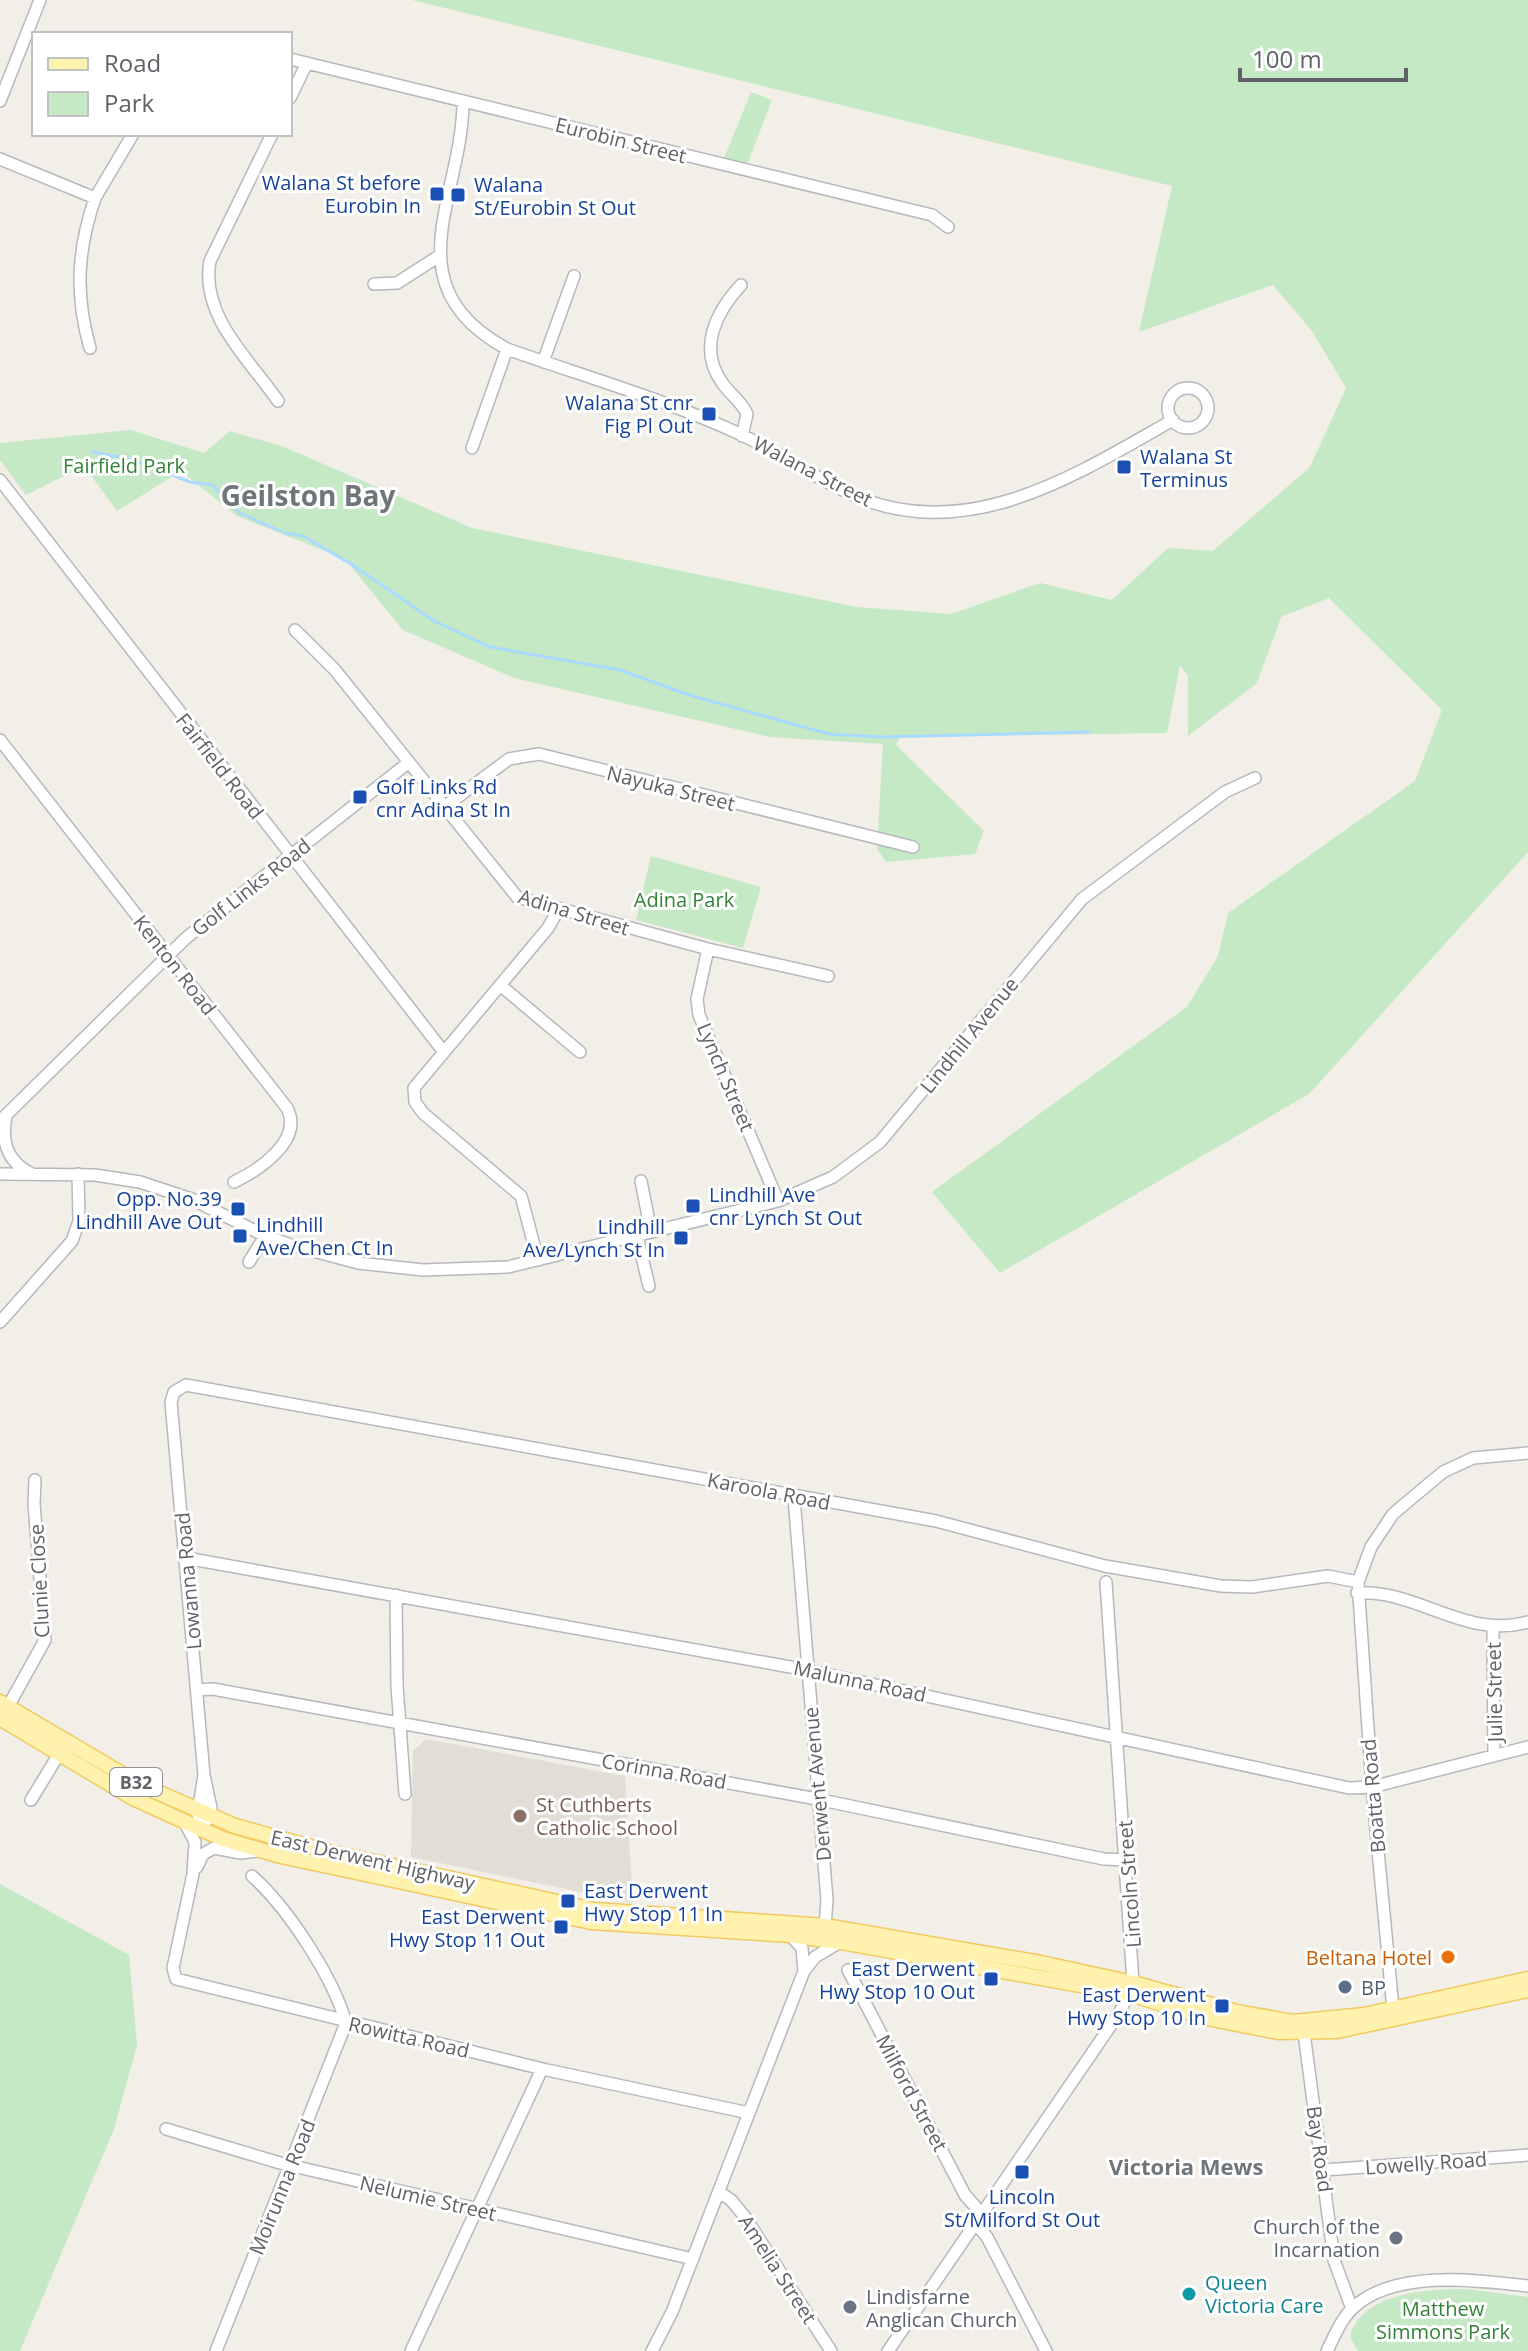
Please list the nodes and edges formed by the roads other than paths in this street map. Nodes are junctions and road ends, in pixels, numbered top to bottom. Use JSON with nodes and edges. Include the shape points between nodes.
{"nodes":[{"id":1,"x":40,"y":0,"type":"edge"},
{"id":2,"x":292,"y":59,"type":"edge"},
{"id":3,"x":307,"y":63,"type":"junction"},
{"id":4,"x":292,"y":94,"type":"edge"},
{"id":5,"x":0,"y":101,"type":"edge"},
{"id":6,"x":463,"y":101,"type":"junction"},
{"id":7,"x":132,"y":136,"type":"edge"},
{"id":8,"x":271,"y":136,"type":"edge"},
{"id":9,"x":0,"y":159,"type":"edge"},
{"id":10,"x":95,"y":198,"type":"junction"},
{"id":11,"x":948,"y":227,"type":"dead end"},
{"id":12,"x":439,"y":256,"type":"junction"},
{"id":13,"x":574,"y":276,"type":"dead end"},
{"id":14,"x":374,"y":284,"type":"dead end"},
{"id":15,"x":741,"y":285,"type":"dead end"},
{"id":16,"x":90,"y":348,"type":"dead end"},
{"id":17,"x":507,"y":349,"type":"junction"},
{"id":18,"x":543,"y":362,"type":"junction"},
{"id":19,"x":278,"y":401,"type":"dead end"},
{"id":20,"x":1173,"y":420,"type":"dead end"},
{"id":21,"x":742,"y":436,"type":"junction"},
{"id":22,"x":472,"y":448,"type":"dead end"},
{"id":23,"x":0,"y":480,"type":"edge"},
{"id":24,"x":295,"y":630,"type":"dead end"},
{"id":25,"x":0,"y":740,"type":"edge"},
{"id":26,"x":408,"y":763,"type":"junction"},
{"id":27,"x":1255,"y":778,"type":"dead end"},
{"id":28,"x":443,"y":808,"type":"junction"},
{"id":29,"x":913,"y":847,"type":"dead end"},
{"id":30,"x":290,"y":856,"type":"junction"},
{"id":31,"x":558,"y":910,"type":"junction"},
{"id":32,"x":708,"y":949,"type":"junction"},
{"id":33,"x":168,"y":954,"type":"junction"},
{"id":34,"x":828,"y":976,"type":"dead end"},
{"id":35,"x":500,"y":985,"type":"junction"},
{"id":36,"x":443,"y":1051,"type":"junction"},
{"id":37,"x":580,"y":1052,"type":"dead end"},
{"id":38,"x":3,"y":1118,"type":"edge"},
{"id":39,"x":0,"y":1174,"type":"edge"},
{"id":40,"x":78,"y":1174,"type":"junction"},
{"id":41,"x":36,"y":1176,"type":"junction"},
{"id":42,"x":641,"y":1181,"type":"dead end"},
{"id":43,"x":234,"y":1182,"type":"dead end"},
{"id":44,"x":778,"y":1201,"type":"junction"},
{"id":45,"x":651,"y":1232,"type":"junction"},
{"id":46,"x":265,"y":1236,"type":"junction"},
{"id":47,"x":637,"y":1236,"type":"junction"},
{"id":48,"x":538,"y":1260,"type":"junction"},
{"id":49,"x":249,"y":1262,"type":"dead end"},
{"id":50,"x":649,"y":1286,"type":"dead end"},
{"id":51,"x":0,"y":1322,"type":"edge"},
{"id":52,"x":178,"y":1388,"type":"joint"},
{"id":53,"x":1528,"y":1453,"type":"edge"},
{"id":54,"x":35,"y":1480,"type":"dead end"},
{"id":55,"x":794,"y":1498,"type":"junction"},
{"id":56,"x":186,"y":1558,"type":"junction"},
{"id":57,"x":1106,"y":1582,"type":"dead end"},
{"id":58,"x":1358,"y":1588,"type":"junction"},
{"id":59,"x":396,"y":1595,"type":"junction"},
{"id":60,"x":1528,"y":1622,"type":"edge"},
{"id":61,"x":1493,"y":1629,"type":"junction"},
{"id":62,"x":807,"y":1670,"type":"junction"},
{"id":63,"x":198,"y":1690,"type":"junction"},
{"id":64,"x":2,"y":1712,"type":"edge"},
{"id":65,"x":400,"y":1723,"type":"junction"},
{"id":66,"x":1118,"y":1738,"type":"junction"},
{"id":67,"x":1528,"y":1747,"type":"edge"},
{"id":68,"x":63,"y":1748,"type":"junction"},
{"id":69,"x":1494,"y":1755,"type":"junction"},
{"id":70,"x":1372,"y":1787,"type":"junction"},
{"id":71,"x":405,"y":1794,"type":"dead end"},
{"id":72,"x":817,"y":1799,"type":"junction"},
{"id":73,"x":31,"y":1800,"type":"dead end"},
{"id":74,"x":203,"y":1814,"type":"junction"},
{"id":75,"x":186,"y":1825,"type":"junction"},
{"id":76,"x":202,"y":1831,"type":"junction"},
{"id":77,"x":263,"y":1851,"type":"junction"},
{"id":78,"x":1128,"y":1860,"type":"junction"},
{"id":79,"x":193,"y":1874,"type":"junction"},
{"id":80,"x":252,"y":1876,"type":"dead end"},
{"id":81,"x":825,"y":1926,"type":"junction"},
{"id":82,"x":790,"y":1935,"type":"junction"},
{"id":83,"x":840,"y":1942,"type":"junction"},
{"id":84,"x":848,"y":1970,"type":"dead end"},
{"id":85,"x":804,"y":1971,"type":"junction"},
{"id":86,"x":1528,"y":1979,"type":"edge"},
{"id":87,"x":1132,"y":1988,"type":"junction"},
{"id":88,"x":1528,"y":1990,"type":"edge"},
{"id":89,"x":1393,"y":2009,"type":"junction"},
{"id":90,"x":346,"y":2023,"type":"junction"},
{"id":91,"x":1304,"y":2033,"type":"junction"},
{"id":92,"x":542,"y":2069,"type":"junction"},
{"id":93,"x":749,"y":2113,"type":"junction"},
{"id":94,"x":166,"y":2129,"type":"dead end"},
{"id":95,"x":1528,"y":2155,"type":"edge"},
{"id":96,"x":291,"y":2165,"type":"junction"},
{"id":97,"x":1324,"y":2170,"type":"junction"},
{"id":98,"x":719,"y":2192,"type":"junction"},
{"id":99,"x":476,"y":2209,"type":"junction"},
{"id":100,"x":978,"y":2218,"type":"junction"},
{"id":101,"x":693,"y":2259,"type":"junction"},
{"id":102,"x":1528,"y":2286,"type":"edge"},
{"id":103,"x":1352,"y":2309,"type":"junction"},
{"id":104,"x":216,"y":2351,"type":"edge"},
{"id":105,"x":411,"y":2351,"type":"edge"},
{"id":106,"x":652,"y":2351,"type":"edge"},
{"id":107,"x":831,"y":2351,"type":"edge"},
{"id":108,"x":888,"y":2351,"type":"edge"},
{"id":109,"x":1046,"y":2351,"type":"edge"},
{"id":110,"x":1327,"y":2351,"type":"edge"}],
"edges":[{"from":1,"to":5,"type":"street"},
{"from":2,"to":3,"type":"street","name":"Eurobin Street"},
{"from":3,"to":4,"type":"street"},
{"from":3,"to":6,"type":"street","name":"Eurobin Street"},
{"from":6,"to":11,"type":"street","name":"Eurobin Street","via":[[932,215]]},
{"from":6,"to":12,"type":"street","name":"Walana Street"},
{"from":7,"to":10,"type":"street"},
{"from":8,"to":19,"type":"street","via":[[210,261],[207,284],[214,311]]},
{"from":9,"to":10,"type":"street"},
{"from":10,"to":16,"type":"street","via":[[78,275]]},
{"from":12,"to":14,"type":"street","via":[[397,283]]},
{"from":12,"to":17,"type":"street","name":"Walana Street","via":[[449,290],[466,317]]},
{"from":13,"to":18,"type":"street"},
{"from":15,"to":21,"type":"street","via":[[717,315],[711,345],[720,381],[747,414]]},
{"from":17,"to":18,"type":"street","name":"Walana Street"},
{"from":17,"to":22,"type":"street"},
{"from":18,"to":21,"type":"street","name":"Walana Street"},
{"from":20,"to":21,"type":"street","name":"Walana Street","via":[[1029,495],[942,513],[891,508],[861,498]]},
{"from":23,"to":30,"type":"street","name":"Fairfield Road"},
{"from":24,"to":26,"type":"street","name":"Adina Street","via":[[335,670]]},
{"from":25,"to":33,"type":"street","name":"Kenton Road"},
{"from":26,"to":28,"type":"street","name":"Adina Street"},
{"from":26,"to":30,"type":"street","name":"Golf Links Road"},
{"from":27,"to":44,"type":"street","name":"Lindhill Avenue","via":[[1225,792],[1082,899],[880,1142],[833,1177]]},
{"from":28,"to":29,"type":"street","name":"Nayuka Street","via":[[502,763],[531,753]]},
{"from":28,"to":31,"type":"street","name":"Adina Street","via":[[510,893]]},
{"from":30,"to":33,"type":"street","name":"Golf Links Road"},
{"from":30,"to":36,"type":"street","name":"Fairfield Road"},
{"from":31,"to":32,"type":"street","name":"Adina Street"},
{"from":31,"to":35,"type":"street"},
{"from":32,"to":34,"type":"street","name":"Adina Street"},
{"from":32,"to":44,"type":"street","name":"Lynch Street","via":[[697,999],[699,1015]]},
{"from":33,"to":38,"type":"street","name":"Golf Links Road"},
{"from":33,"to":43,"type":"street","name":"Kenton Road","via":[[291,1115],[288,1138],[257,1169]]},
{"from":35,"to":36,"type":"street"},
{"from":35,"to":37,"type":"street"},
{"from":36,"to":48,"type":"street","via":[[414,1088],[415,1102],[521,1196]]},
{"from":38,"to":41,"type":"street","via":[[8,1152],[20,1168]]},
{"from":39,"to":41,"type":"street","name":"Lindhill Avenue"},
{"from":40,"to":41,"type":"street","name":"Lindhill Avenue"},
{"from":40,"to":46,"type":"street","name":"Lindhill Avenue","via":[[168,1190]]},
{"from":40,"to":51,"type":"street","via":[[79,1221],[72,1241]]},
{"from":42,"to":45,"type":"street"},
{"from":44,"to":45,"type":"street","name":"Lindhill Avenue"},
{"from":45,"to":47,"type":"street","name":"Lindhill Avenue"},
{"from":46,"to":48,"type":"street","name":"Lindhill Avenue","via":[[391,1268],[483,1270]]},
{"from":46,"to":49,"type":"street"},
{"from":47,"to":48,"type":"street","name":"Lindhill Avenue"},
{"from":47,"to":50,"type":"street"},
{"from":52,"to":55,"type":"street","name":"Karoola Road","via":[[194,1385]]},
{"from":52,"to":56,"type":"street","name":"Lowanna Road","via":[[171,1402]]},
{"from":53,"to":58,"type":"street","via":[[1473,1458],[1443,1472],[1393,1514],[1371,1547]]},
{"from":54,"to":64,"type":"street","name":"Clunie Close","via":[[45,1640]]},
{"from":55,"to":58,"type":"street","name":"Karoola Road","via":[[936,1521],[1105,1566],[1233,1588],[1328,1576]]},
{"from":55,"to":62,"type":"street","name":"Derwent Avenue"},
{"from":56,"to":59,"type":"street","name":"Malunna Road"},
{"from":56,"to":63,"type":"street","name":"Lowanna Road"},
{"from":57,"to":66,"type":"street","name":"Lincoln Street"},
{"from":58,"to":61,"type":"street","name":"Karoola Road"},
{"from":58,"to":70,"type":"street","name":"Boatta Road"},
{"from":59,"to":62,"type":"street","name":"Malunna Road"},
{"from":59,"to":65,"type":"street"},
{"from":60,"to":61,"type":"street","name":"Karoola Road"},
{"from":61,"to":69,"type":"street","name":"Julie Street"},
{"from":62,"to":66,"type":"street","name":"Malunna Road"},
{"from":62,"to":72,"type":"street","name":"Derwent Avenue"},
{"from":63,"to":65,"type":"street","name":"Corinna Road"},
{"from":63,"to":74,"type":"street","name":"Lowanna Road"},
{"from":64,"to":68,"type":"main road","name":"East Derwent Highway","number":"B32"},
{"from":65,"to":71,"type":"street"},
{"from":65,"to":72,"type":"street","name":"Corinna Road"},
{"from":66,"to":70,"type":"street","name":"Malunna Road","via":[[1337,1786]]},
{"from":66,"to":78,"type":"street","name":"Lincoln Street"},
{"from":67,"to":69,"type":"street","name":"Malunna Road"},
{"from":68,"to":73,"type":"street"},
{"from":68,"to":74,"type":"main road","name":"East Derwent Highway","number":"B32"},
{"from":68,"to":75,"type":"main road","name":"East Derwent Highway","number":"B32"},
{"from":69,"to":70,"type":"street","name":"Malunna Road"},
{"from":70,"to":89,"type":"street","name":"Boatta Road"},
{"from":72,"to":78,"type":"street","name":"Corinna Road"},
{"from":72,"to":81,"type":"street","name":"Derwent Avenue"},
{"from":74,"to":76,"type":"street","name":"Lowanna Road"},
{"from":74,"to":81,"type":"main road","name":"East Derwent Highway","number":"B32","via":[[329,1852],[579,1907]]},
{"from":75,"to":76,"type":"main road","name":"East Derwent Highway","number":"B32"},
{"from":75,"to":79,"type":"street","name":"Rowitta Road","via":[[195,1842]]},
{"from":76,"to":77,"type":"main road","name":"East Derwent Highway","number":"B32"},
{"from":77,"to":79,"type":"street","via":[[214,1848],[203,1854]]},
{"from":77,"to":82,"type":"main road","name":"East Derwent Highway","number":"B32","via":[[591,1922]]},
{"from":78,"to":87,"type":"street","name":"Lincoln Street"},
{"from":79,"to":90,"type":"street","name":"Rowitta Road","via":[[173,1968],[176,1979]]},
{"from":80,"to":90,"type":"street","via":[[290,1918],[334,1991]]},
{"from":81,"to":87,"type":"main road","name":"East Derwent Highway","number":"B32","via":[[1041,1963]]},
{"from":82,"to":83,"type":"main road","name":"East Derwent Highway","number":"B32"},
{"from":82,"to":85,"type":"street","via":[[802,1948]]},
{"from":83,"to":85,"type":"street","via":[[815,1957]]},
{"from":83,"to":87,"type":"main road","name":"East Derwent Highway","number":"B32"},
{"from":84,"to":100,"type":"street","name":"Milford Street"},
{"from":85,"to":93,"type":"street"},
{"from":86,"to":89,"type":"main road","name":"East Derwent Highway","number":"B32"},
{"from":87,"to":89,"type":"main road","name":"East Derwent Highway","number":"B32","via":[[1278,2021],[1335,2020]]},
{"from":87,"to":91,"type":"main road","name":"East Derwent Highway","number":"B32","via":[[1251,2029]]},
{"from":87,"to":100,"type":"street"},
{"from":88,"to":91,"type":"main road","name":"East Derwent Highway","number":"B32","via":[[1366,2026]]},
{"from":90,"to":92,"type":"street","name":"Rowitta Road"},
{"from":90,"to":96,"type":"street","name":"Moirunna Road"},
{"from":91,"to":97,"type":"street","name":"Bay Road"},
{"from":92,"to":93,"type":"street","name":"Rowitta Road"},
{"from":92,"to":99,"type":"street"},
{"from":93,"to":98,"type":"street"},
{"from":94,"to":96,"type":"street","name":"Nelumie Street"},
{"from":95,"to":97,"type":"street","name":"Lowelly Road"},
{"from":96,"to":99,"type":"street","name":"Nelumie Street"},
{"from":96,"to":104,"type":"street","name":"Moirunna Road"},
{"from":97,"to":103,"type":"street","name":"Bay Road","via":[[1336,2270]]},
{"from":98,"to":101,"type":"street"},
{"from":98,"to":107,"type":"street","name":"Amelia Street","via":[[740,2210]]},
{"from":99,"to":101,"type":"street","name":"Nelumie Street"},
{"from":99,"to":105,"type":"street"},
{"from":100,"to":108,"type":"street"},
{"from":100,"to":109,"type":"street","name":"Milford Street"},
{"from":101,"to":106,"type":"street"},
{"from":102,"to":103,"type":"street","via":[[1458,2279],[1428,2282],[1381,2292]]},
{"from":103,"to":110,"type":"street"}]}
